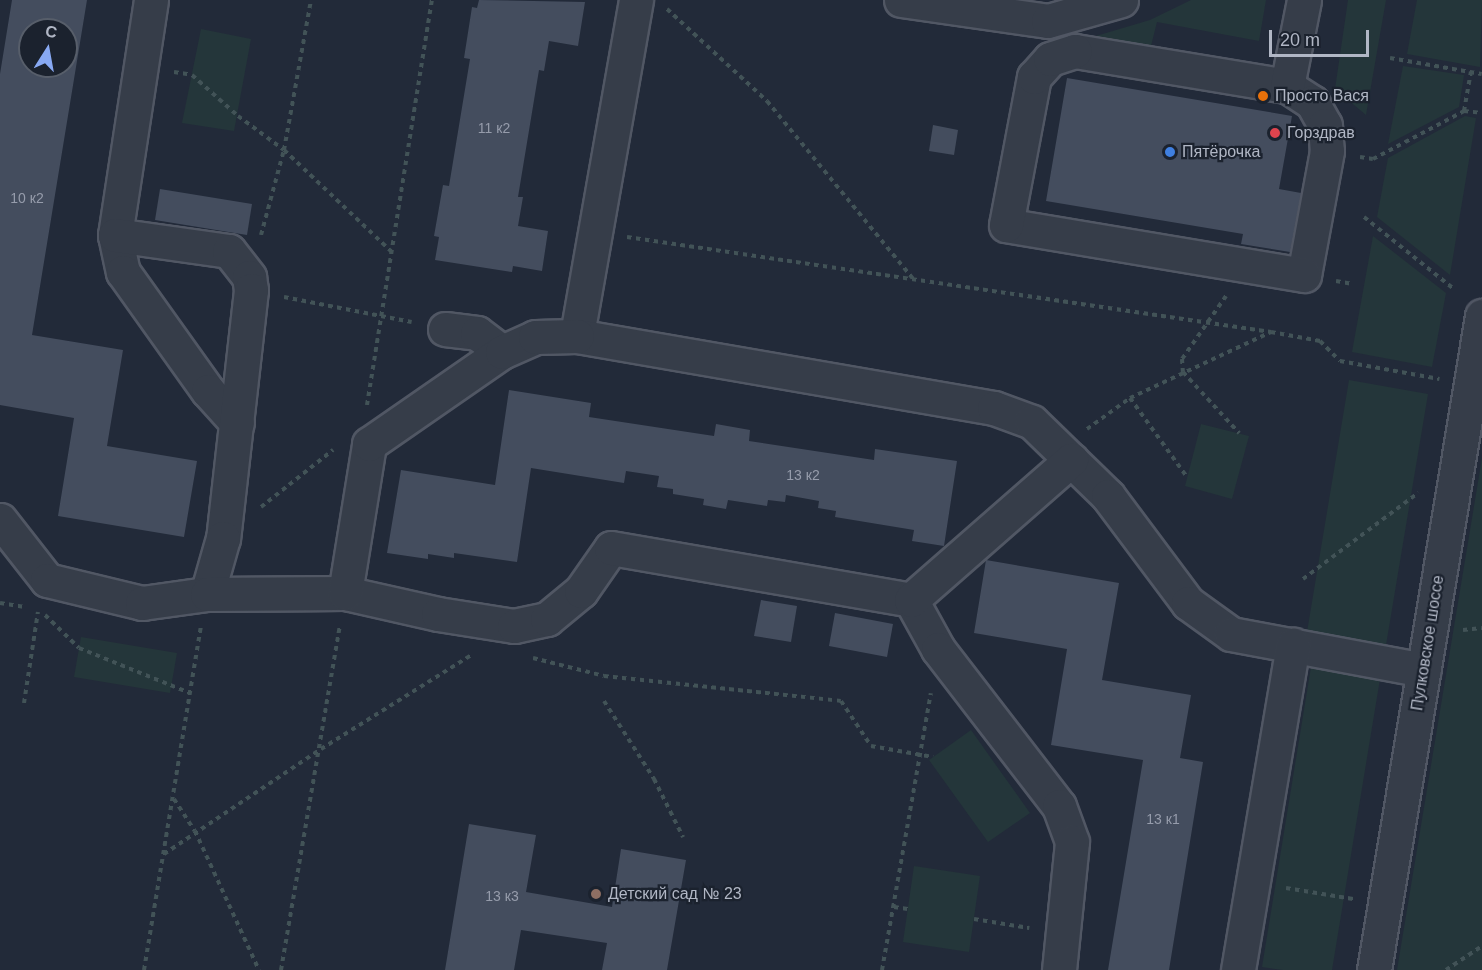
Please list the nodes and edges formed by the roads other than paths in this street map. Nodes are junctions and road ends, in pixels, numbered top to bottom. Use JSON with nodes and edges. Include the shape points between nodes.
{"nodes":[{"id":1,"x":151,"y":0,"type":"edge"},
{"id":2,"x":636,"y":0,"type":"edge"},
{"id":3,"x":901,"y":0,"type":"edge"},
{"id":4,"x":1121,"y":0,"type":"edge"},
{"id":5,"x":1304,"y":0,"type":"edge"},
{"id":6,"x":1287,"y":86,"type":"junction"},
{"id":7,"x":115,"y":235,"type":"junction"},
{"id":8,"x":1482,"y":316,"type":"edge"},
{"id":9,"x":445,"y":329,"type":"road end"},
{"id":10,"x":577,"y":336,"type":"junction"},
{"id":11,"x":502,"y":352,"type":"junction"},
{"id":12,"x":237,"y":423,"type":"junction"},
{"id":13,"x":1065,"y":454,"type":"junction"},
{"id":14,"x":2,"y":530,"type":"edge"},
{"id":15,"x":345,"y":592,"type":"junction"},
{"id":16,"x":207,"y":594,"type":"junction"},
{"id":17,"x":910,"y":600,"type":"junction"},
{"id":18,"x":1293,"y":645,"type":"junction"},
{"id":19,"x":1424,"y":670,"type":"junction"},
{"id":20,"x":1059,"y":970,"type":"edge"},
{"id":21,"x":1239,"y":970,"type":"edge"},
{"id":22,"x":1374,"y":970,"type":"edge"}],
"edges":[{"from":1,"to":7,"type":"street"},
{"from":2,"to":10,"type":"street"},
{"from":3,"to":4,"type":"street","via":[[1048,21]]},
{"from":5,"to":6,"type":"street"},
{"from":6,"to":6,"type":"street","via":[[1075,51],[1050,59],[1034,77],[1006,225],[1304,275],[1327,151],[1325,125],[1312,102]]},
{"from":7,"to":12,"type":"street","via":[[123,272],[208,391]]},
{"from":7,"to":12,"type":"street","via":[[229,250],[250,283]]},
{"from":8,"to":19,"type":"street","name":"Пулковское шоссе"},
{"from":9,"to":11,"type":"street","via":[[477,333]]},
{"from":10,"to":11,"type":"street","via":[[535,337]]},
{"from":10,"to":13,"type":"street","via":[[994,408],[1032,422]]},
{"from":11,"to":15,"type":"street","via":[[369,444]]},
{"from":12,"to":16,"type":"street","via":[[224,538]]},
{"from":13,"to":17,"type":"street"},
{"from":13,"to":18,"type":"street","via":[[1108,496],[1188,603],[1231,634]]},
{"from":14,"to":16,"type":"street","via":[[47,580],[81,591],[142,603]]},
{"from":15,"to":16,"type":"street"},
{"from":15,"to":17,"type":"street","via":[[438,614],[514,626],[547,619],[580,591],[611,549]]},
{"from":17,"to":20,"type":"street","via":[[938,650],[1059,807],[1072,842]]},
{"from":18,"to":19,"type":"street"},
{"from":18,"to":21,"type":"street"},
{"from":19,"to":22,"type":"street","name":"Пулковское шоссе"}]}
